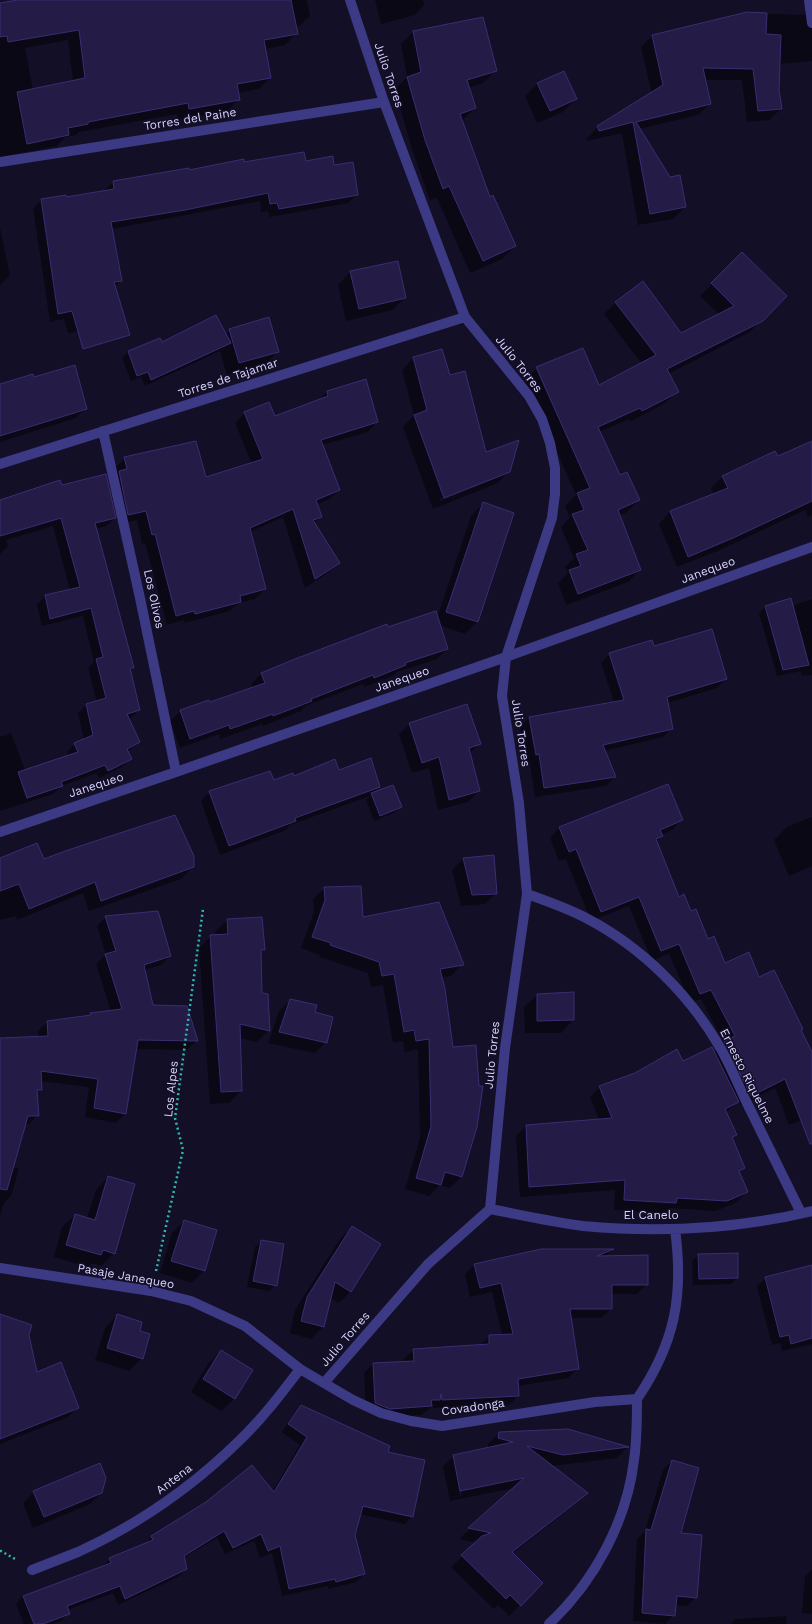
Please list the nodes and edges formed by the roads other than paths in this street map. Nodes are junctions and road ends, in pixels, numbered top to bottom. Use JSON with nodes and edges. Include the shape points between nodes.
{"nodes":[{"id":1,"x":350,"y":0,"type":"edge"},
{"id":2,"x":809,"y":0,"type":"edge"},
{"id":3,"x":812,"y":23,"type":"edge"},
{"id":4,"x":384,"y":102,"type":"junction"},
{"id":5,"x":0,"y":162,"type":"edge"},
{"id":6,"x":465,"y":318,"type":"junction"},
{"id":7,"x":103,"y":431,"type":"junction"},
{"id":8,"x":0,"y":464,"type":"edge"},
{"id":9,"x":812,"y":547,"type":"edge"},
{"id":10,"x":506,"y":657,"type":"junction"},
{"id":11,"x":176,"y":772,"type":"junction"},
{"id":12,"x":0,"y":832,"type":"edge"},
{"id":13,"x":527,"y":894,"type":"junction"},
{"id":14,"x":490,"y":1209,"type":"junction"},
{"id":15,"x":812,"y":1210,"type":"edge"},
{"id":16,"x":802,"y":1213,"type":"junction"},
{"id":17,"x":675,"y":1229,"type":"junction"},
{"id":18,"x":0,"y":1268,"type":"edge"},
{"id":19,"x":300,"y":1369,"type":"junction"},
{"id":20,"x":324,"y":1383,"type":"junction"},
{"id":21,"x":637,"y":1399,"type":"junction"},
{"id":22,"x":32,"y":1570,"type":"dead end"},
{"id":23,"x":549,"y":1624,"type":"edge"}],
"edges":[{"from":1,"to":4,"type":"street","name":"Julio Torres"},
{"from":2,"to":3,"type":"street"},
{"from":4,"to":5,"type":"street","name":"Torres del Paine"},
{"from":4,"to":6,"type":"street","name":"Julio Torres"},
{"from":6,"to":7,"type":"street","name":"Torres de Tajamar"},
{"from":6,"to":10,"type":"street","name":"Julio Torres","via":[[529,396],[542,419],[555,468],[552,518]]},
{"from":7,"to":8,"type":"street","name":"Torres de Tajamar"},
{"from":7,"to":11,"type":"street","name":"Los Olivos"},
{"from":9,"to":10,"type":"street","name":"Janequeo"},
{"from":10,"to":11,"type":"street","name":"Janequeo"},
{"from":10,"to":13,"type":"street","name":"Julio Torres","via":[[502,696],[519,803]]},
{"from":11,"to":12,"type":"street","name":"Janequeo"},
{"from":13,"to":14,"type":"street","name":"Julio Torres","via":[[505,1048]]},
{"from":13,"to":16,"type":"street","name":"Ernesto Riquelme","via":[[557,904],[614,935],[664,975],[685,998],[722,1050]]},
{"from":14,"to":17,"type":"street","name":"El Canelo","via":[[582,1226]]},
{"from":14,"to":20,"type":"street","name":"Julio Torres","via":[[428,1264]]},
{"from":15,"to":16,"type":"street","name":"El Canelo"},
{"from":16,"to":17,"type":"street","name":"El Canelo","via":[[760,1221]]},
{"from":17,"to":21,"type":"street","via":[[679,1256],[676,1310],[661,1358]]},
{"from":18,"to":19,"type":"street","name":"Pasaje Janequeo","via":[[151,1291],[191,1301],[245,1326]]},
{"from":19,"to":20,"type":"street","name":"Covadonga"},
{"from":19,"to":22,"type":"street","name":"Antena","via":[[240,1440],[203,1474],[164,1503],[122,1529]]},
{"from":20,"to":21,"type":"street","name":"Covadonga","via":[[381,1413],[442,1426],[595,1402]]},
{"from":21,"to":23,"type":"street","via":[[634,1461],[619,1521],[584,1585]]}]}
